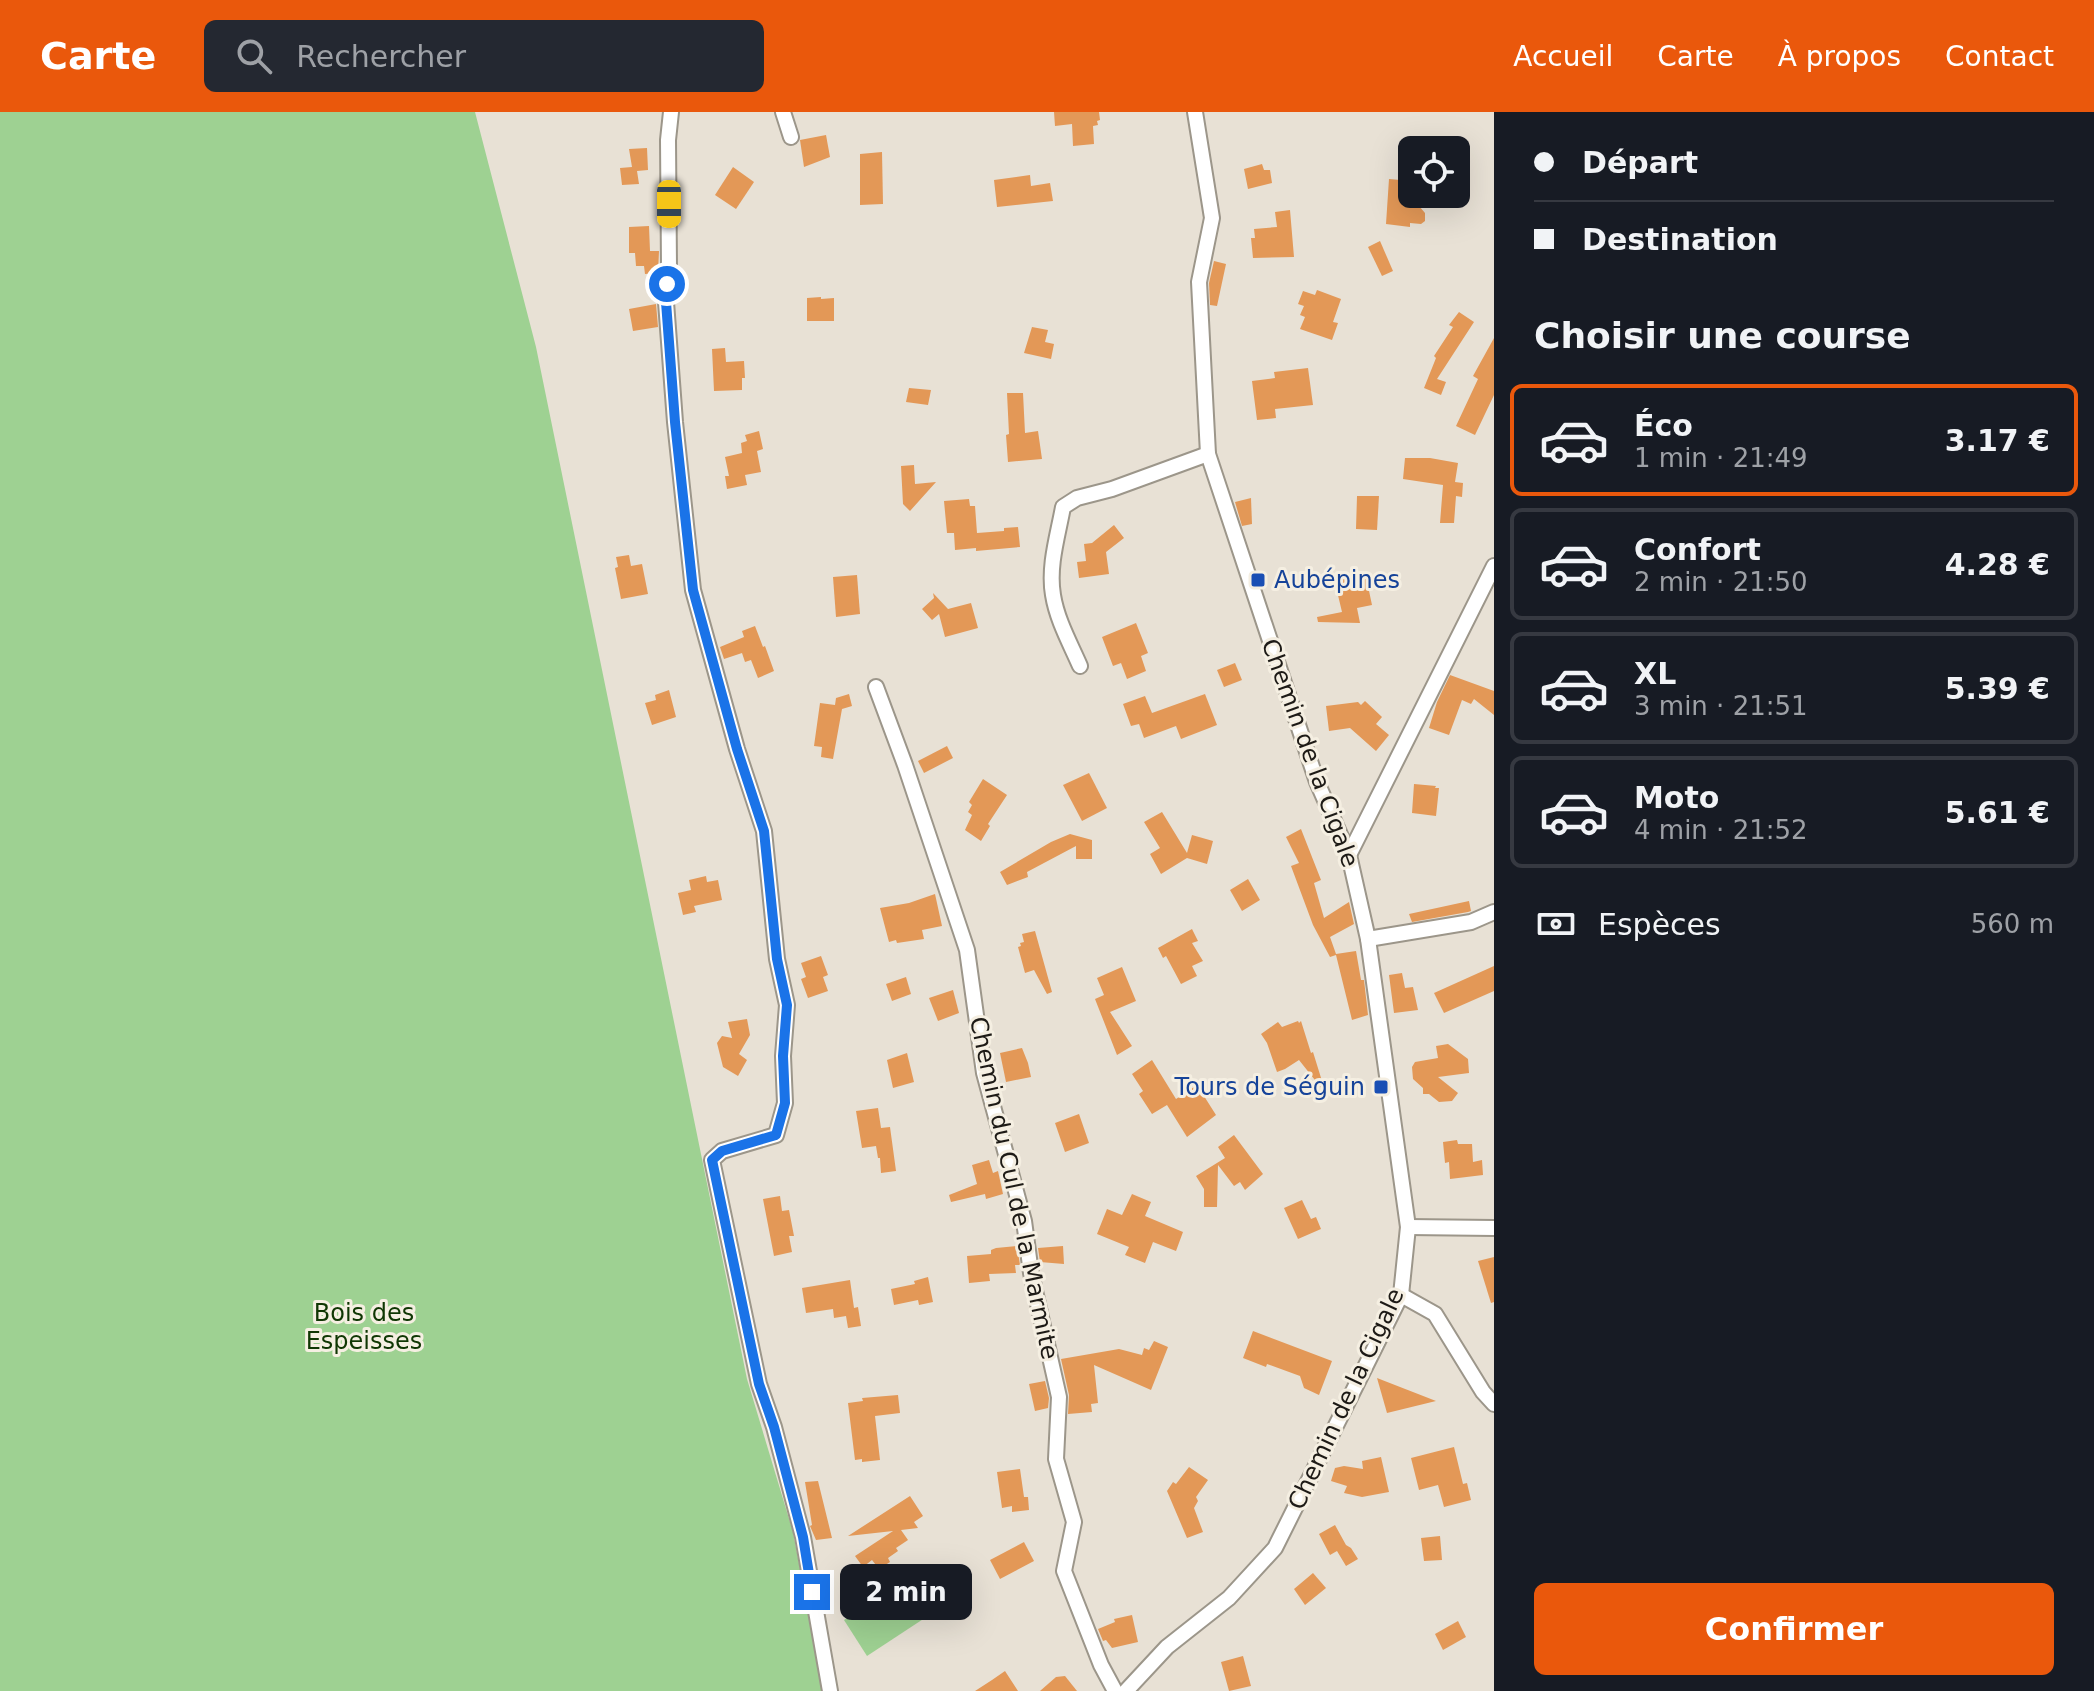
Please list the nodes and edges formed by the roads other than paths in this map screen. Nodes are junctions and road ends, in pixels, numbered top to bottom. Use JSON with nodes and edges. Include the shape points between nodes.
{"nodes":[{"id":1,"x":671,"y":112,"type":"edge"},
{"id":2,"x":783,"y":112,"type":"edge"},
{"id":3,"x":1195,"y":112,"type":"edge"},
{"id":4,"x":791,"y":137,"type":"dead end"},
{"id":5,"x":1208,"y":454,"type":"junction"},
{"id":6,"x":1494,"y":566,"type":"edge"},
{"id":7,"x":1080,"y":666,"type":"dead end"},
{"id":8,"x":876,"y":687,"type":"dead end"},
{"id":9,"x":1349,"y":855,"type":"junction"},
{"id":10,"x":1494,"y":912,"type":"edge"},
{"id":11,"x":1368,"y":939,"type":"junction"},
{"id":12,"x":1408,"y":1227,"type":"junction"},
{"id":13,"x":1494,"y":1228,"type":"edge"},
{"id":14,"x":1401,"y":1295,"type":"junction"},
{"id":15,"x":1494,"y":1404,"type":"edge"},
{"id":16,"x":830,"y":1691,"type":"edge"},
{"id":17,"x":1115,"y":1691,"type":"edge"},
{"id":18,"x":1126,"y":1691,"type":"edge"}],
"edges":[{"from":1,"to":16,"type":"street","via":[[666,302],[693,590],[764,831],[787,1005],[785,1103],[776,1135],[722,1151],[712,1160],[759,1384],[803,1537]]},
{"from":2,"to":4,"type":"street"},
{"from":3,"to":5,"type":"street","name":"Chemin de la Cigale","via":[[1212,218],[1199,282]]},
{"from":5,"to":7,"type":"street","via":[[1063,507],[1052,592]]},
{"from":5,"to":9,"type":"street","name":"Chemin de la Cigale","via":[[1317,782]]},
{"from":6,"to":9,"type":"street"},
{"from":8,"to":17,"type":"street","name":"Chemin du Cul de la Marmite","via":[[967,950],[984,1073],[1024,1221],[1059,1397],[1056,1459],[1074,1522],[1064,1571]]},
{"from":9,"to":11,"type":"street","name":"Chemin de la Cigale"},
{"from":10,"to":11,"type":"street","via":[[1471,922]]},
{"from":11,"to":12,"type":"street","name":"Chemin de la Cigale"},
{"from":12,"to":13,"type":"street"},
{"from":12,"to":14,"type":"street","name":"Chemin de la Cigale"},
{"from":14,"to":15,"type":"street","via":[[1435,1314]]},
{"from":14,"to":18,"type":"street","name":"Chemin de la Cigale","via":[[1275,1548],[1229,1598],[1167,1647]]}]}
